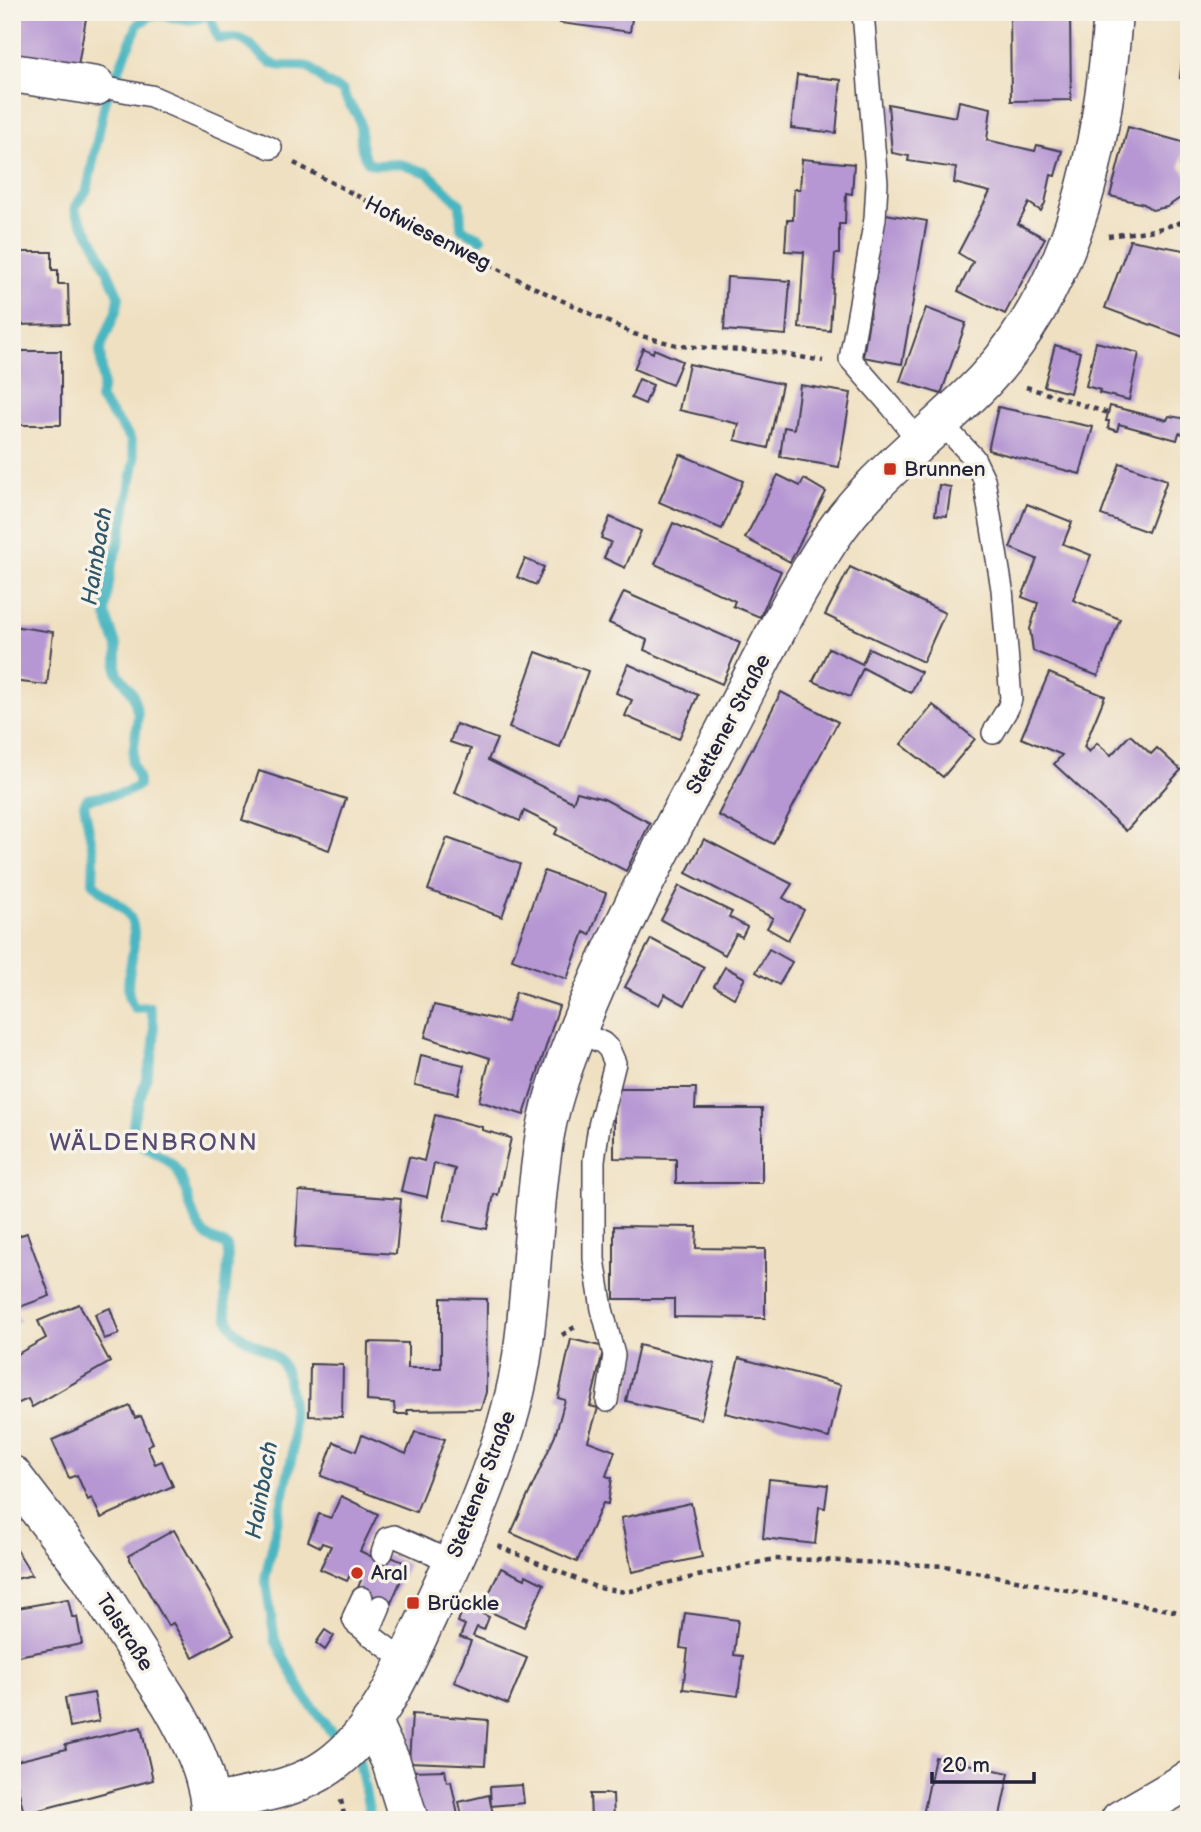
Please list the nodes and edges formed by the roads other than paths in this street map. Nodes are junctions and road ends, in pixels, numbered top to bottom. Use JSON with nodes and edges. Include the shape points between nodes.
{"nodes":[{"id":1,"x":863,"y":12,"type":"edge"},
{"id":2,"x":1113,"y":12,"type":"edge"},
{"id":3,"x":12,"y":73,"type":"edge"},
{"id":4,"x":110,"y":88,"type":"joint"},
{"id":5,"x":271,"y":148,"type":"road end"},
{"id":6,"x":930,"y":433,"type":"junction"},
{"id":7,"x":993,"y":733,"type":"dead end"},
{"id":8,"x":577,"y":1031,"type":"junction"},
{"id":9,"x":607,"y":1401,"type":"dead end"},
{"id":10,"x":12,"y":1475,"type":"edge"},
{"id":11,"x":459,"y":1547,"type":"junction"},
{"id":12,"x":396,"y":1552,"type":"dead end"},
{"id":13,"x":371,"y":1602,"type":"dead end"},
{"id":14,"x":406,"y":1662,"type":"junction"},
{"id":15,"x":366,"y":1728,"type":"junction"},
{"id":16,"x":1189,"y":1780,"type":"edge"},
{"id":17,"x":210,"y":1812,"type":"edge"},
{"id":18,"x":409,"y":1820,"type":"edge"},
{"id":19,"x":1120,"y":1820,"type":"edge"}],
"edges":[{"from":1,"to":6,"type":"lane","via":[[877,183],[875,219],[850,355],[892,407]]},
{"from":2,"to":6,"type":"street","name":"Stettener Straße","via":[[1103,114],[1091,166],[1050,284],[1024,331],[994,370]]},
{"from":3,"to":4,"type":"street"},
{"from":4,"to":5,"type":"lane","via":[[151,96]]},
{"from":6,"to":7,"type":"lane","via":[[967,449],[980,467],[988,496],[998,550],[1011,698]]},
{"from":6,"to":8,"type":"street","name":"Stettener Straße","via":[[861,499],[814,564],[641,892]]},
{"from":8,"to":9,"type":"lane","via":[[603,1043],[615,1063],[595,1142],[593,1171],[594,1259],[614,1355]]},
{"from":8,"to":11,"type":"street","name":"Stettener Straße","via":[[547,1126],[517,1383],[496,1456]]},
{"from":10,"to":17,"type":"street","name":"Talstraße","via":[[88,1574],[156,1679],[199,1760]]},
{"from":11,"to":12,"type":"lane"},
{"from":11,"to":14,"type":"street","name":"Stettener Straße"},
{"from":13,"to":14,"type":"lane","via":[[353,1621]]},
{"from":14,"to":15,"type":"street","name":"Stettener Straße"},
{"from":15,"to":17,"type":"street","name":"Stettener Straße","via":[[332,1764],[308,1778]]},
{"from":15,"to":18,"type":"street","via":[[394,1769]]},
{"from":16,"to":19,"type":"street"}]}
